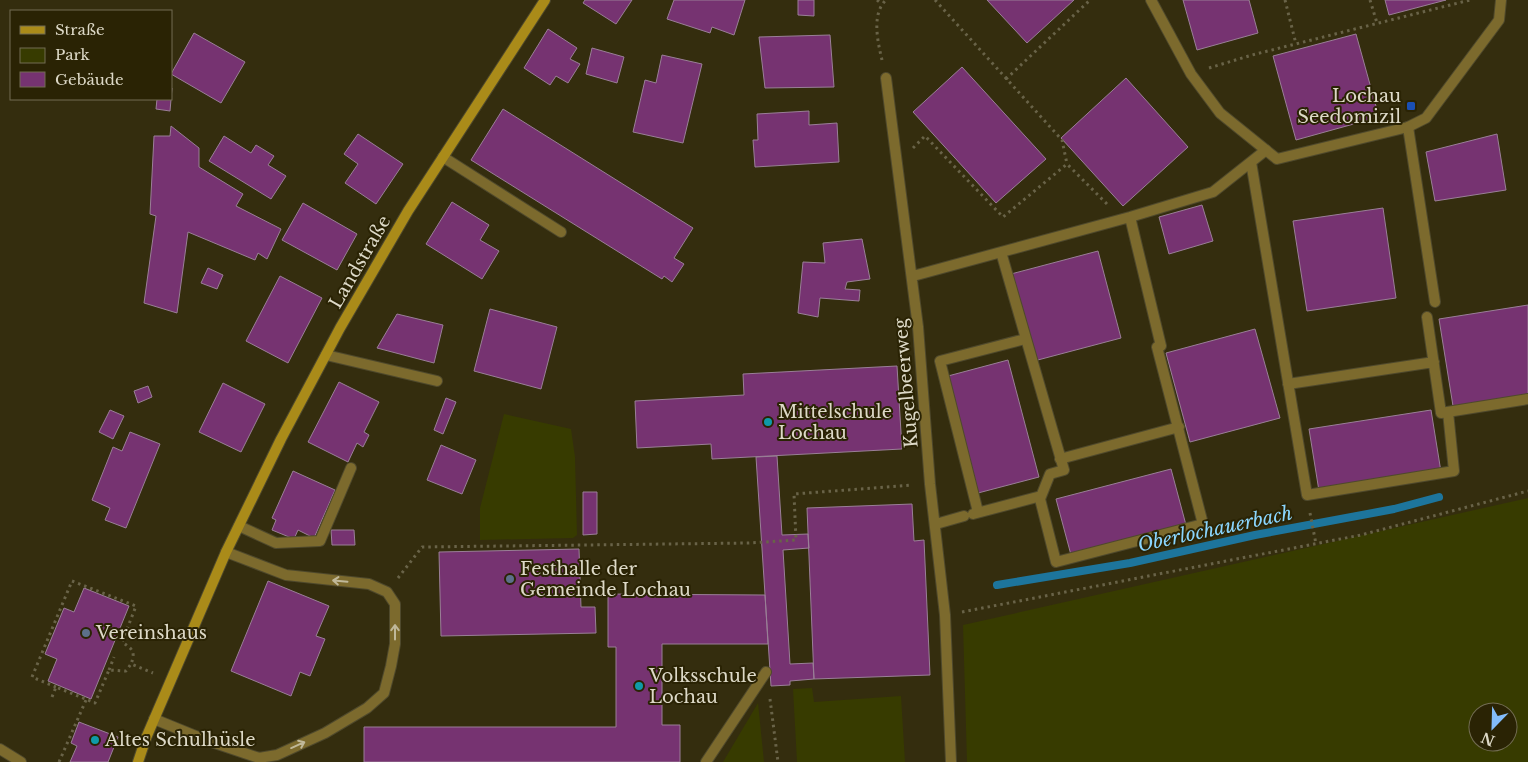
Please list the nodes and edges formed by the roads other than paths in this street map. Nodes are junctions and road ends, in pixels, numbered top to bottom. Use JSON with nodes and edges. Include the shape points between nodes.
{"nodes":[{"id":1,"x":545,"y":0,"type":"edge"},
{"id":2,"x":1151,"y":0,"type":"edge"},
{"id":3,"x":1501,"y":0,"type":"edge"},
{"id":4,"x":886,"y":78,"type":"road end"},
{"id":5,"x":1408,"y":127,"type":"junction"},
{"id":6,"x":1266,"y":150,"type":"junction"},
{"id":7,"x":443,"y":158,"type":"junction"},
{"id":8,"x":1251,"y":162,"type":"junction"},
{"id":9,"x":1126,"y":218,"type":"junction"},
{"id":10,"x":561,"y":232,"type":"dead end"},
{"id":11,"x":1001,"y":252,"type":"junction"},
{"id":12,"x":913,"y":276,"type":"junction"},
{"id":13,"x":1435,"y":302,"type":"dead end"},
{"id":14,"x":1427,"y":317,"type":"dead end"},
{"id":15,"x":1025,"y":339,"type":"junction"},
{"id":16,"x":326,"y":355,"type":"junction"},
{"id":17,"x":1434,"y":362,"type":"junction"},
{"id":18,"x":437,"y":381,"type":"dead end"},
{"id":19,"x":1288,"y":384,"type":"junction"},
{"id":20,"x":1528,"y":399,"type":"edge"},
{"id":21,"x":1448,"y":412,"type":"junction"},
{"id":22,"x":1178,"y":427,"type":"junction"},
{"id":23,"x":1060,"y":459,"type":"junction"},
{"id":24,"x":351,"y":468,"type":"dead end"},
{"id":25,"x":1041,"y":496,"type":"junction"},
{"id":26,"x":972,"y":514,"type":"junction"},
{"id":27,"x":936,"y":524,"type":"junction"},
{"id":28,"x":239,"y":526,"type":"junction"},
{"id":29,"x":226,"y":552,"type":"junction"},
{"id":30,"x":766,"y":672,"type":"road end"},
{"id":31,"x":154,"y":719,"type":"junction"},
{"id":32,"x":0,"y":749,"type":"edge"},
{"id":33,"x":259,"y":758,"type":"junction"},
{"id":34,"x":21,"y":762,"type":"edge"},
{"id":35,"x":138,"y":762,"type":"edge"},
{"id":36,"x":271,"y":762,"type":"edge"},
{"id":37,"x":706,"y":762,"type":"edge"},
{"id":38,"x":952,"y":762,"type":"edge"}],
"edges":[{"from":1,"to":7,"type":"main road","name":"Landstraße"},
{"from":2,"to":6,"type":"street","via":[[1191,74],[1220,113]]},
{"from":3,"to":5,"type":"street","via":[[1499,20],[1426,118]]},
{"from":4,"to":12,"type":"street","name":"Kugelbeerweg"},
{"from":5,"to":6,"type":"street","via":[[1278,159]]},
{"from":5,"to":13,"type":"street"},
{"from":6,"to":8,"type":"street"},
{"from":7,"to":10,"type":"street"},
{"from":7,"to":16,"type":"main road","name":"Landstraße","via":[[408,211]]},
{"from":8,"to":9,"type":"street","via":[[1213,192]]},
{"from":8,"to":19,"type":"street"},
{"from":9,"to":11,"type":"street"},
{"from":9,"to":22,"type":"street","via":[[1161,346],[1157,348]]},
{"from":11,"to":12,"type":"street"},
{"from":11,"to":15,"type":"street"},
{"from":12,"to":27,"type":"street","name":"Kugelbeerweg"},
{"from":14,"to":17,"type":"street"},
{"from":15,"to":23,"type":"street"},
{"from":15,"to":26,"type":"street","via":[[940,362]]},
{"from":16,"to":18,"type":"street"},
{"from":16,"to":28,"type":"main road","name":"Landstraße"},
{"from":17,"to":19,"type":"street"},
{"from":17,"to":21,"type":"street","via":[[1441,413]]},
{"from":19,"to":21,"type":"street","via":[[1307,495],[1454,471]]},
{"from":20,"to":21,"type":"street"},
{"from":22,"to":23,"type":"street"},
{"from":22,"to":25,"type":"street","via":[[1203,524],[1056,562]]},
{"from":23,"to":25,"type":"street","via":[[1064,470],[1050,474]]},
{"from":24,"to":28,"type":"street","via":[[320,541],[276,543]]},
{"from":25,"to":26,"type":"street"},
{"from":26,"to":27,"type":"street"},
{"from":27,"to":38,"type":"street","name":"Kugelbeerweg","via":[[946,615]]},
{"from":28,"to":29,"type":"main road","name":"Landstraße"},
{"from":29,"to":31,"type":"main road","name":"Landstraße"},
{"from":33,"to":29,"type":"street","one_way":true,"via":[[277,755],[325,733],[367,708],[384,692],[395,644],[394,604],[387,592],[369,584],[286,575]]},
{"from":30,"to":37,"type":"street"},
{"from":31,"to":33,"type":"street"},
{"from":31,"to":35,"type":"main road","name":"Landstraße"},
{"from":32,"to":34,"type":"street"},
{"from":33,"to":36,"type":"street"}]}
